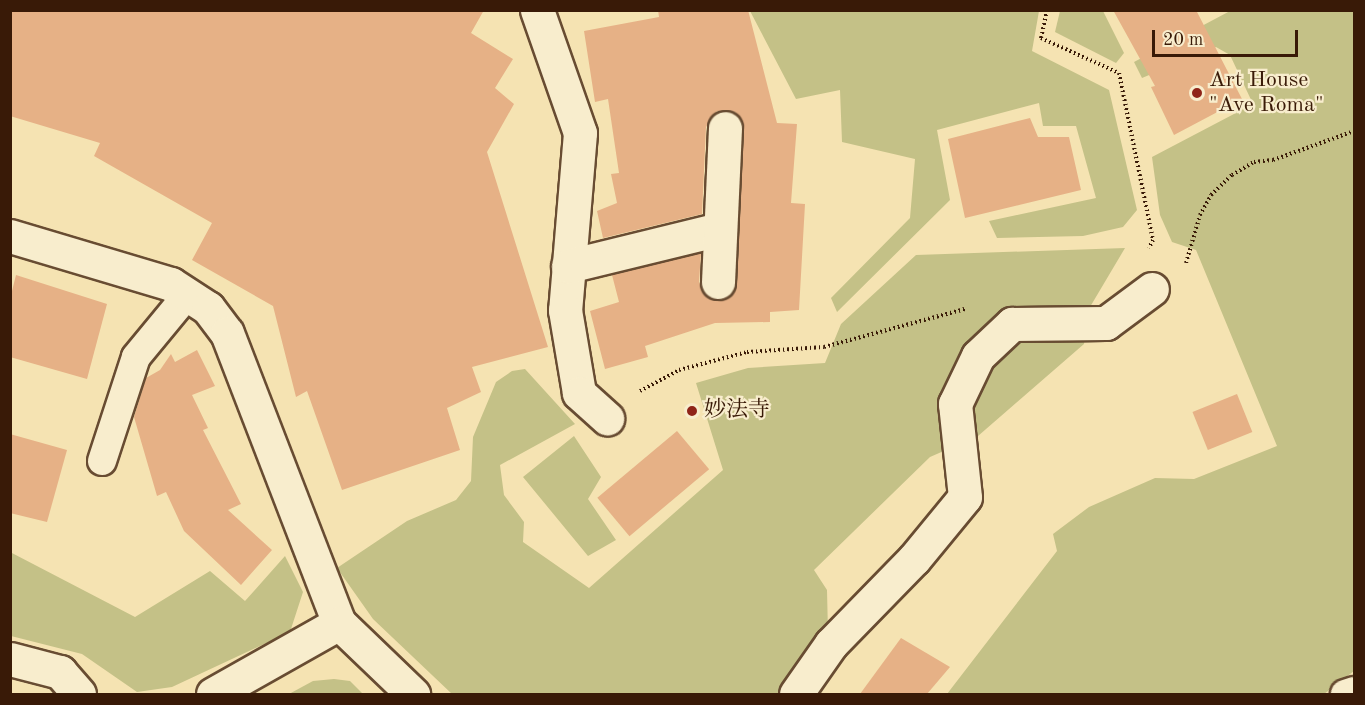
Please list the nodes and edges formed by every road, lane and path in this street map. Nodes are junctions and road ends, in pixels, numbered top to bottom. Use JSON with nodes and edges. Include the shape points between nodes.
{"nodes":[{"id":1,"x":537,"y":10,"type":"edge"},
{"id":2,"x":1047,"y":10,"type":"edge"},
{"id":3,"x":725,"y":128,"type":"dead end"},
{"id":4,"x":1354,"y":131,"type":"edge"},
{"id":5,"x":720,"y":229,"type":"junction"},
{"id":6,"x":10,"y":236,"type":"edge"},
{"id":7,"x":568,"y":266,"type":"junction"},
{"id":8,"x":1185,"y":267,"type":"dead end"},
{"id":9,"x":718,"y":282,"type":"dead end"},
{"id":10,"x":1152,"y":289,"type":"joint"},
{"id":11,"x":188,"y":294,"type":"junction"},
{"id":12,"x":824,"y":347,"type":"dead end"},
{"id":13,"x":607,"y":418,"type":"joint"},
{"id":14,"x":102,"y":461,"type":"dead end"},
{"id":15,"x":339,"y":623,"type":"junction"},
{"id":16,"x":10,"y":659,"type":"edge"},
{"id":17,"x":1354,"y":691,"type":"edge"},
{"id":18,"x":79,"y":694,"type":"edge"},
{"id":19,"x":213,"y":694,"type":"edge"},
{"id":20,"x":413,"y":694,"type":"edge"},
{"id":21,"x":796,"y":694,"type":"edge"},
{"id":22,"x":1345,"y":694,"type":"edge"}],
"edges":[{"from":1,"to":7,"type":"street","via":[[580,133]]},
{"from":2,"to":10,"type":"path","via":[[1041,38],[1119,73],[1154,240],[1141,265]]},
{"from":3,"to":5,"type":"street"},
{"from":4,"to":8,"type":"path","via":[[1273,160],[1254,162],[1233,175],[1211,195],[1200,215]]},
{"from":5,"to":7,"type":"street"},
{"from":5,"to":9,"type":"street"},
{"from":6,"to":11,"type":"street","via":[[171,284]]},
{"from":7,"to":13,"type":"street","via":[[565,310],[579,393]]},
{"from":10,"to":21,"type":"street","via":[[1106,323],[1012,324],[978,356],[955,404],[965,497],[914,559],[831,644]]},
{"from":11,"to":14,"type":"lane","via":[[136,357]]},
{"from":11,"to":15,"type":"street","via":[[208,308],[226,333]]},
{"from":12,"to":13,"type":"path","via":[[747,352],[679,370],[639,391]]},
{"from":15,"to":19,"type":"street"},
{"from":15,"to":20,"type":"street"},
{"from":16,"to":18,"type":"street","via":[[60,672]]},
{"from":17,"to":22,"type":"lane"}]}
